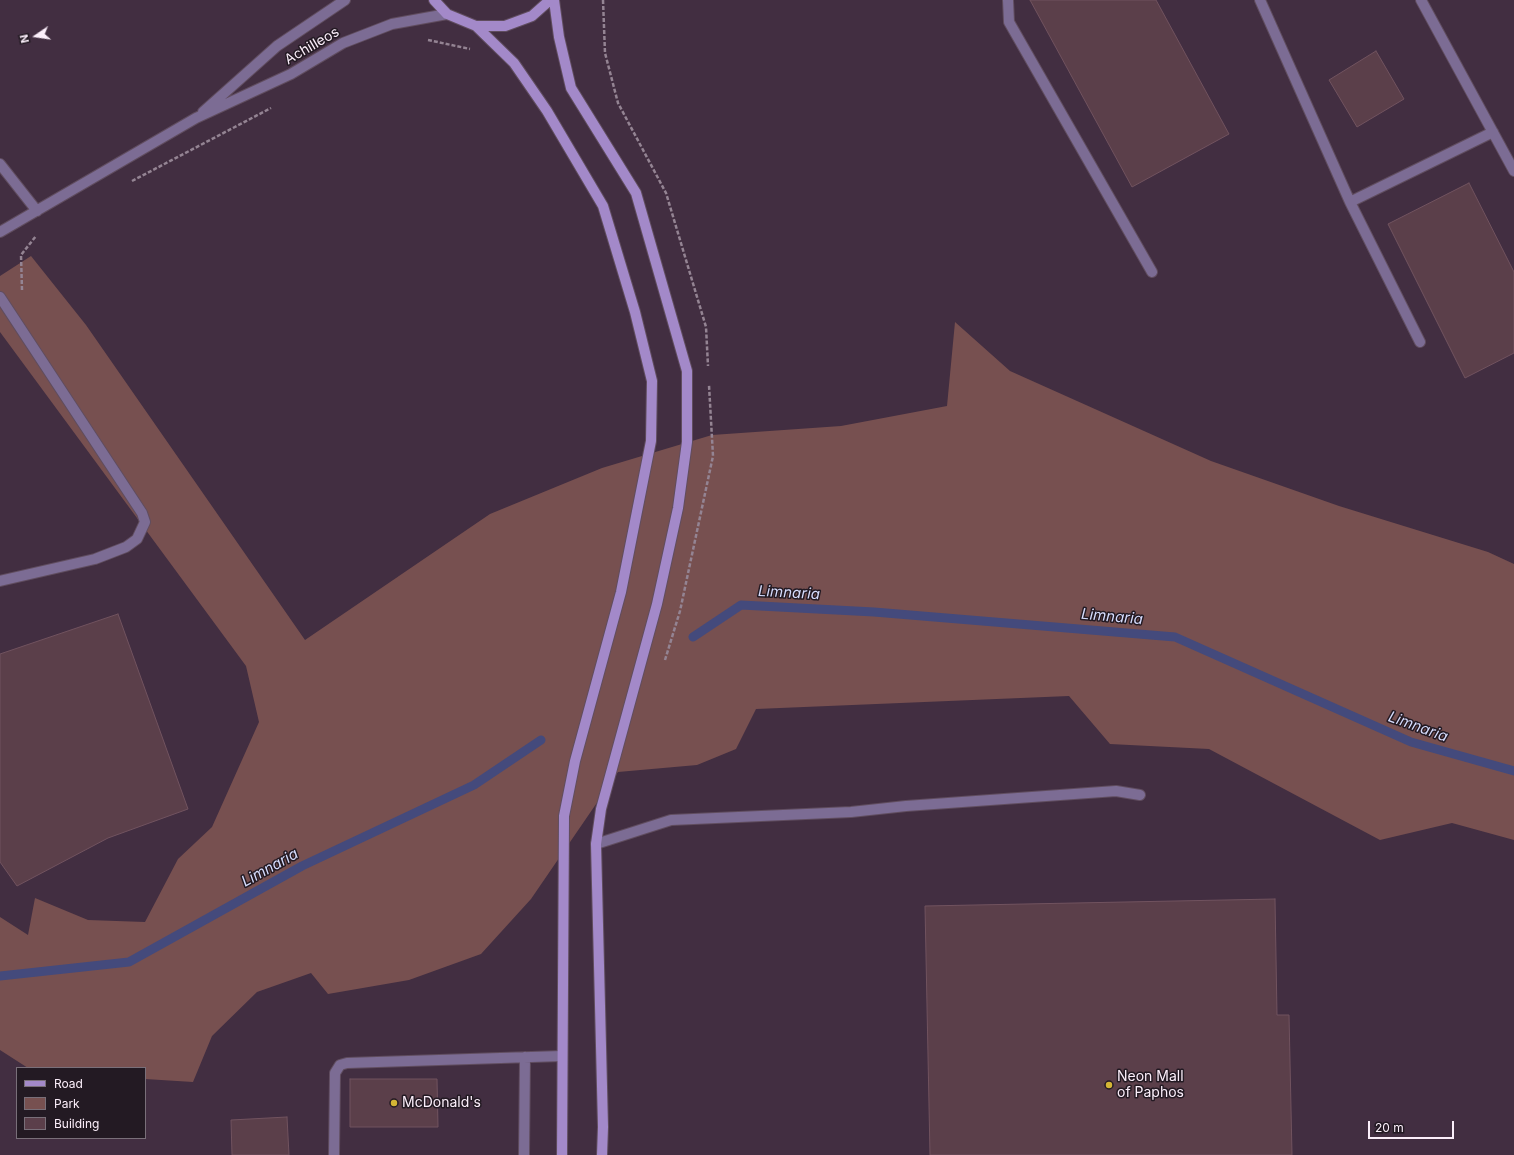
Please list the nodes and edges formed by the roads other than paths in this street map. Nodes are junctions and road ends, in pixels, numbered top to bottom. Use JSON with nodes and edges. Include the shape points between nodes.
{"nodes":[{"id":1,"x":346,"y":0,"type":"edge"},
{"id":2,"x":434,"y":0,"type":"edge"},
{"id":3,"x":550,"y":0,"type":"edge"},
{"id":4,"x":554,"y":0,"type":"edge"},
{"id":5,"x":1008,"y":0,"type":"edge"},
{"id":6,"x":1260,"y":0,"type":"edge"},
{"id":7,"x":1421,"y":0,"type":"edge"},
{"id":8,"x":447,"y":14,"type":"junction"},
{"id":9,"x":476,"y":26,"type":"junction"},
{"id":10,"x":196,"y":118,"type":"junction"},
{"id":11,"x":1493,"y":132,"type":"junction"},
{"id":12,"x":0,"y":164,"type":"edge"},
{"id":13,"x":1514,"y":171,"type":"edge"},
{"id":14,"x":1350,"y":202,"type":"junction"},
{"id":15,"x":37,"y":211,"type":"junction"},
{"id":16,"x":0,"y":232,"type":"edge"},
{"id":17,"x":1152,"y":272,"type":"dead end"},
{"id":18,"x":0,"y":297,"type":"edge"},
{"id":19,"x":1420,"y":342,"type":"dead end"},
{"id":20,"x":0,"y":581,"type":"edge"},
{"id":21,"x":1140,"y":795,"type":"dead end"},
{"id":22,"x":596,"y":844,"type":"junction"},
{"id":23,"x":562,"y":1056,"type":"junction"},
{"id":24,"x":525,"y":1057,"type":"junction"},
{"id":25,"x":334,"y":1155,"type":"edge"},
{"id":26,"x":524,"y":1155,"type":"edge"},
{"id":27,"x":562,"y":1155,"type":"edge"},
{"id":28,"x":602,"y":1155,"type":"edge"}],
"edges":[{"from":1,"to":10,"type":"street","name":"Achilleos","via":[[277,46]]},
{"from":2,"to":8,"type":"street"},
{"from":3,"to":9,"type":"street","via":[[532,16],[505,26]]},
{"from":4,"to":22,"type":"street","via":[[559,37],[571,88],[636,193],[687,371],[687,442],[678,508],[657,604],[601,809]]},
{"from":5,"to":17,"type":"street","via":[[1009,22]]},
{"from":6,"to":14,"type":"street"},
{"from":7,"to":11,"type":"street"},
{"from":8,"to":9,"type":"street"},
{"from":8,"to":10,"type":"street","name":"Achilleos","via":[[392,24],[343,43],[292,74]]},
{"from":9,"to":23,"type":"street","via":[[514,62],[603,206],[635,312],[652,381],[651,441],[621,592],[575,762],[564,816]]},
{"from":10,"to":15,"type":"street","name":"Achilleos"},
{"from":11,"to":13,"type":"street"},
{"from":11,"to":14,"type":"street"},
{"from":12,"to":15,"type":"street"},
{"from":14,"to":19,"type":"street"},
{"from":15,"to":16,"type":"street","name":"Achilleos"},
{"from":18,"to":20,"type":"street","via":[[142,513],[145,522],[137,539],[126,547],[95,559]]},
{"from":21,"to":22,"type":"street","via":[[1116,791],[851,812],[671,820]]},
{"from":22,"to":28,"type":"street","via":[[604,1127]]},
{"from":23,"to":24,"type":"street"},
{"from":23,"to":27,"type":"street"},
{"from":24,"to":25,"type":"street","via":[[340,1065],[335,1073]]},
{"from":24,"to":26,"type":"street"}]}
